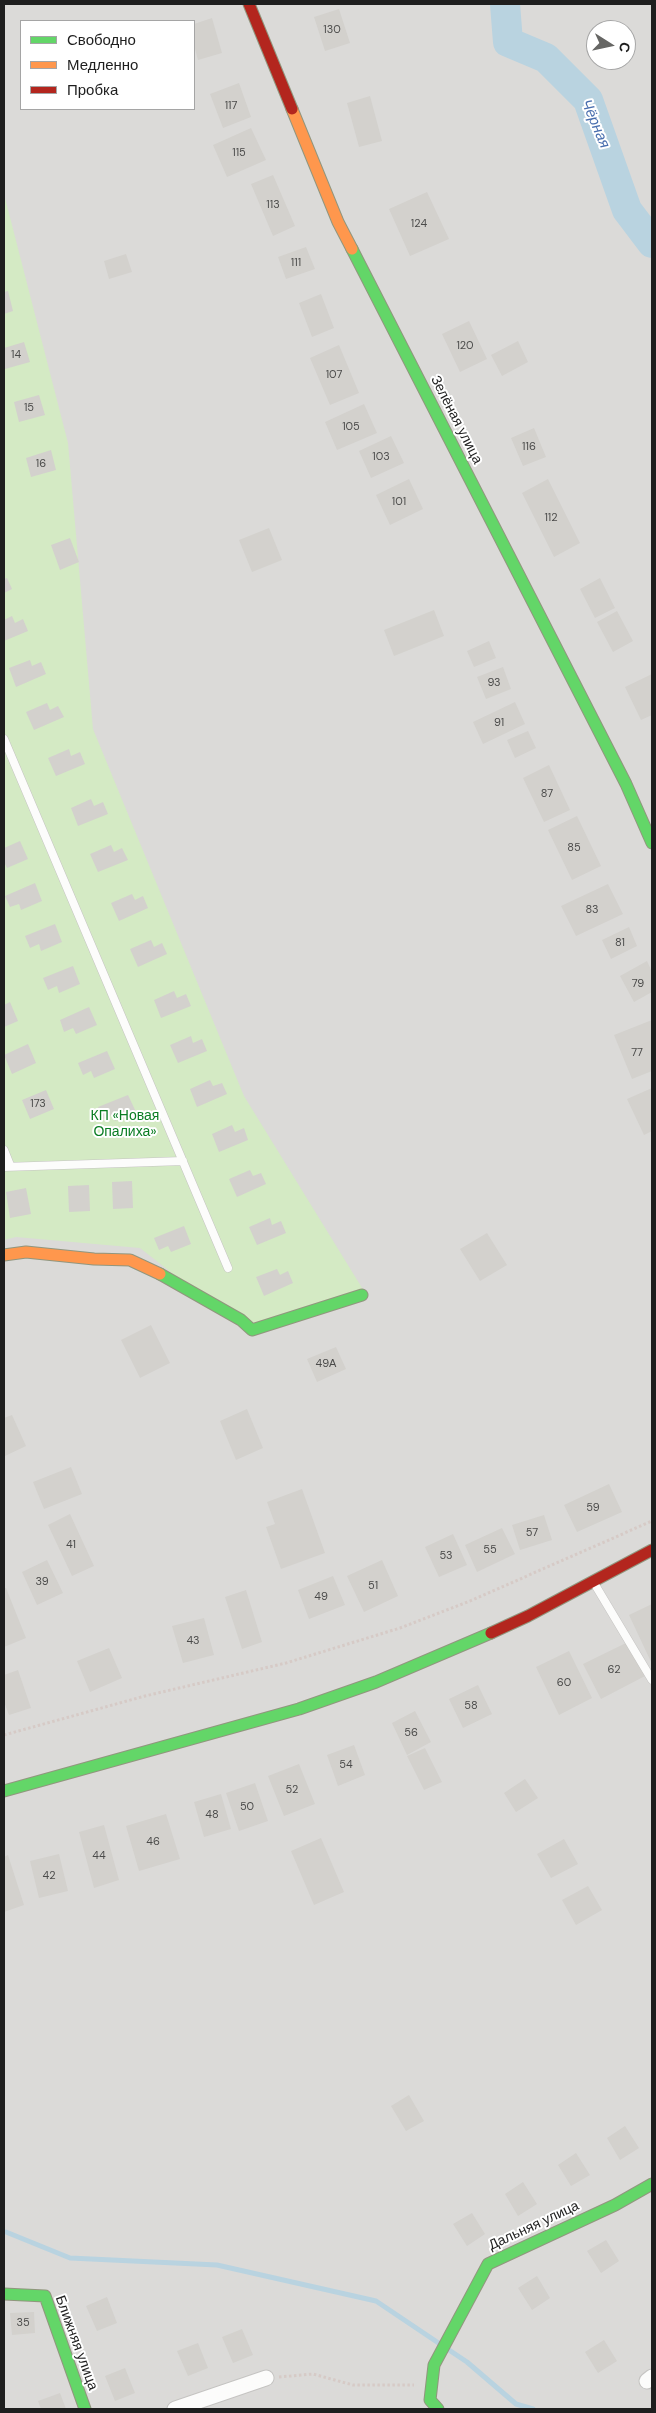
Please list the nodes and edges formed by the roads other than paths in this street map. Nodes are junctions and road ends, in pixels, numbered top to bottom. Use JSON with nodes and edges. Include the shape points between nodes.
{"nodes":[{"id":1,"x":249,"y":4,"type":"edge"},
{"id":2,"x":4,"y":739,"type":"edge"},
{"id":3,"x":652,"y":843,"type":"edge"},
{"id":4,"x":4,"y":1150,"type":"edge"},
{"id":5,"x":183,"y":1161,"type":"junction"},
{"id":6,"x":7,"y":1166,"type":"edge"},
{"id":7,"x":4,"y":1255,"type":"edge"},
{"id":8,"x":228,"y":1268,"type":"dead end"},
{"id":9,"x":362,"y":1295,"type":"dead end"},
{"id":10,"x":652,"y":1550,"type":"edge"},
{"id":11,"x":593,"y":1581,"type":"junction"},
{"id":12,"x":652,"y":1680,"type":"edge"},
{"id":13,"x":4,"y":1791,"type":"edge"},
{"id":14,"x":652,"y":2184,"type":"edge"},
{"id":15,"x":4,"y":2294,"type":"edge"},
{"id":16,"x":266,"y":2378,"type":"road end"},
{"id":17,"x":85,"y":2409,"type":"edge"},
{"id":18,"x":175,"y":2409,"type":"edge"},
{"id":19,"x":438,"y":2409,"type":"edge"}],
"edges":[{"from":1,"to":3,"type":"street","name":"Зелёная улица","via":[[338,222],[626,784]]},
{"from":2,"to":5,"type":"lane"},
{"from":4,"to":6,"type":"lane"},
{"from":5,"to":6,"type":"lane"},
{"from":5,"to":8,"type":"lane"},
{"from":7,"to":9,"type":"street","via":[[26,1252],[130,1260],[167,1277],[241,1320],[252,1330]]},
{"from":10,"to":11,"type":"street"},
{"from":11,"to":12,"type":"lane"},
{"from":11,"to":13,"type":"street","via":[[470,1643],[376,1682],[290,1712]]},
{"from":14,"to":19,"type":"street","name":"Дальняя улица","via":[[615,2205],[488,2264],[434,2365],[430,2400]]},
{"from":15,"to":17,"type":"street","name":"Ближняя улица","via":[[46,2296]]},
{"from":16,"to":18,"type":"street"}]}
